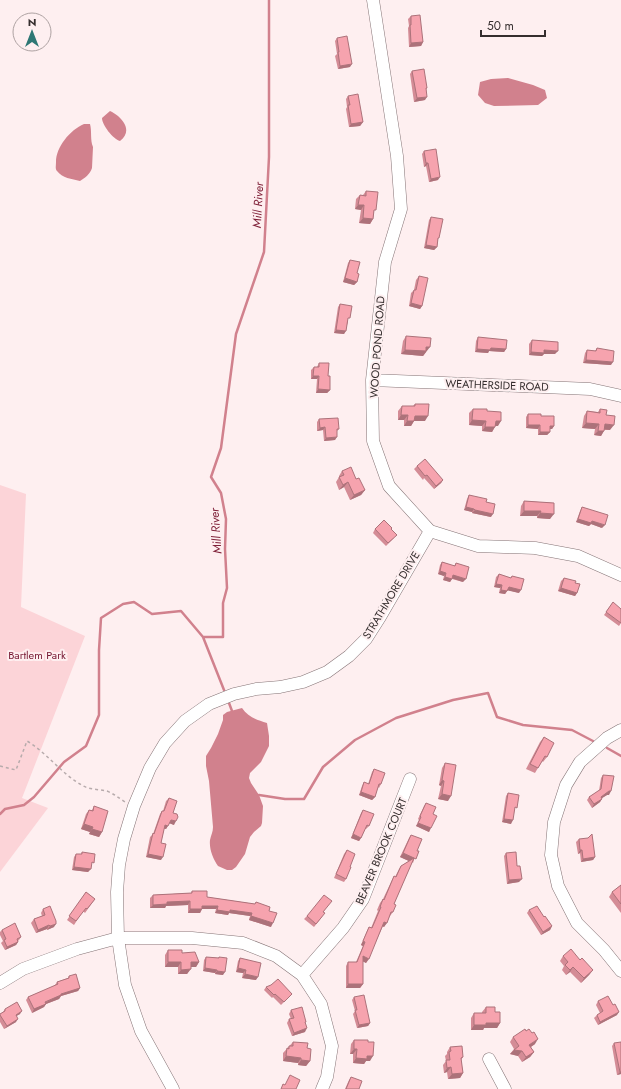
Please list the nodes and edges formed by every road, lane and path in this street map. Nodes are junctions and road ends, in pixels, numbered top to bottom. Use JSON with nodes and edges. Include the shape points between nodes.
{"nodes":[{"id":1,"x":373,"y":0,"type":"edge"},
{"id":2,"x":372,"y":380,"type":"junction"},
{"id":3,"x":621,"y":396,"type":"edge"},
{"id":4,"x":430,"y":531,"type":"junction"},
{"id":5,"x":621,"y":574,"type":"edge"},
{"id":6,"x":621,"y":730,"type":"edge"},
{"id":7,"x":0,"y":766,"type":"edge"},
{"id":8,"x":410,"y":779,"type":"dead end"},
{"id":9,"x":134,"y":806,"type":"junction"},
{"id":10,"x":118,"y":938,"type":"junction"},
{"id":11,"x":621,"y":970,"type":"edge"},
{"id":12,"x":302,"y":975,"type":"junction"},
{"id":13,"x":0,"y":983,"type":"edge"},
{"id":14,"x":489,"y":1059,"type":"dead end"},
{"id":15,"x":173,"y":1089,"type":"edge"},
{"id":16,"x":322,"y":1089,"type":"edge"},
{"id":17,"x":505,"y":1089,"type":"edge"}],
"edges":[{"from":1,"to":2,"type":"street","name":"WOOD POND ROAD","via":[[397,156],[401,209],[385,262]]},
{"from":2,"to":3,"type":"street","name":"WEATHERSIDE ROAD","via":[[590,389]]},
{"from":2,"to":4,"type":"street","name":"WOOD POND ROAD","via":[[373,441],[389,486]]},
{"from":4,"to":5,"type":"street","via":[[478,546],[536,548],[578,556]]},
{"from":4,"to":9,"type":"street","name":"STRATHMORE DRIVE","via":[[380,618],[366,639],[349,656],[327,672],[303,682],[234,694],[209,704],[185,721],[165,743],[150,768]]},
{"from":6,"to":11,"type":"street","via":[[607,738],[580,762],[566,785],[554,822],[551,855],[558,886],[577,924]]},
{"from":7,"to":9,"type":"path","via":[[16,770],[27,741],[37,746],[80,785],[114,794]]},
{"from":8,"to":12,"type":"street","name":"BEAVER BROOK COURT","via":[[363,899],[343,928]]},
{"from":9,"to":10,"type":"street","name":"STRATHMORE DRIVE","via":[[119,865]]},
{"from":10,"to":12,"type":"street","via":[[192,938],[243,943],[276,956]]},
{"from":10,"to":13,"type":"street","via":[[77,949],[23,969]]},
{"from":10,"to":15,"type":"street","name":"STRATHMORE DRIVE","via":[[126,985],[141,1031]]},
{"from":12,"to":16,"type":"street","via":[[321,1004],[332,1046],[327,1077]]},
{"from":14,"to":17,"type":"street"}]}
